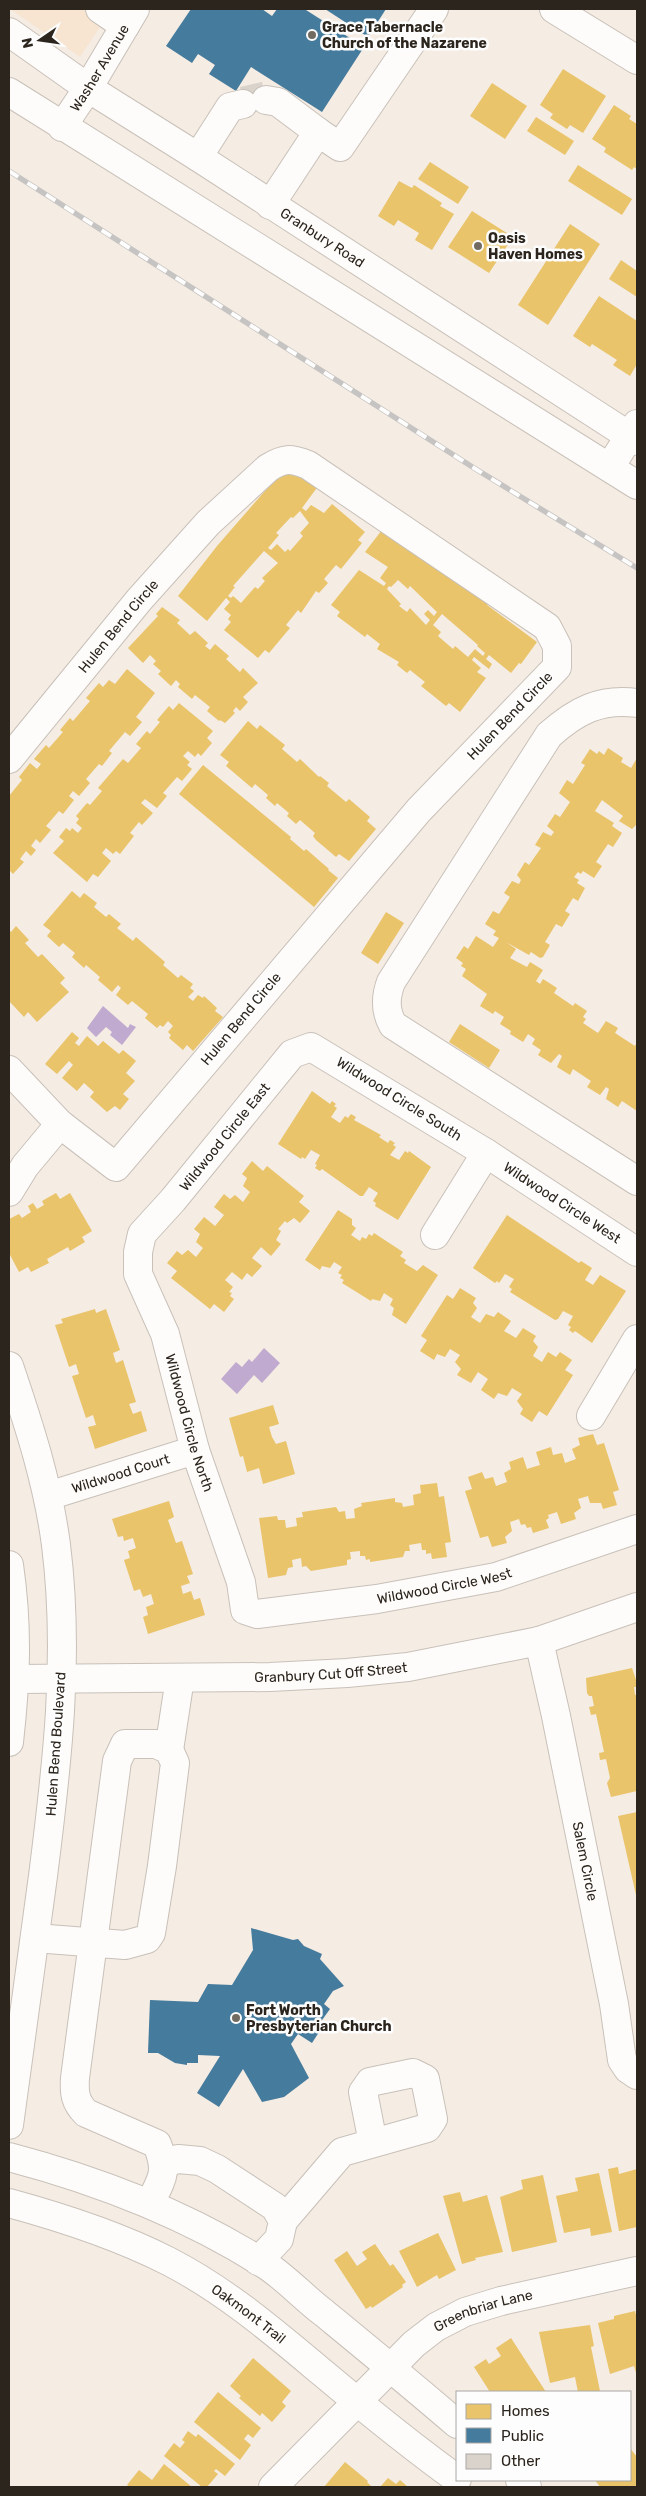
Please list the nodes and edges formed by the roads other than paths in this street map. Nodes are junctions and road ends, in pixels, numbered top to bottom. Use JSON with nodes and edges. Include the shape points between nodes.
{"nodes":[{"id":1,"x":100,"y":9,"type":"edge"},
{"id":2,"x":434,"y":9,"type":"edge"},
{"id":3,"x":554,"y":9,"type":"edge"},
{"id":4,"x":130,"y":17,"type":"edge"},
{"id":5,"x":9,"y":32,"type":"edge"},
{"id":6,"x":637,"y":60,"type":"edge"},
{"id":7,"x":88,"y":88,"type":"junction"},
{"id":8,"x":9,"y":92,"type":"edge"},
{"id":9,"x":62,"y":127,"type":"junction"},
{"id":10,"x":318,"y":132,"type":"junction"},
{"id":11,"x":198,"y":157,"type":"junction"},
{"id":12,"x":270,"y":205,"type":"junction"},
{"id":13,"x":635,"y":434,"type":"edge"},
{"id":14,"x":610,"y":467,"type":"junction"},
{"id":15,"x":637,"y":485,"type":"edge"},
{"id":16,"x":637,"y":703,"type":"edge"},
{"id":17,"x":9,"y":759,"type":"edge"},
{"id":18,"x":311,"y":1047,"type":"joint"},
{"id":19,"x":9,"y":1070,"type":"edge"},
{"id":20,"x":60,"y":1124,"type":"junction"},
{"id":21,"x":486,"y":1153,"type":"junction"},
{"id":22,"x":17,"y":1170,"type":"edge"},
{"id":23,"x":637,"y":1181,"type":"edge"},
{"id":24,"x":9,"y":1192,"type":"edge"},
{"id":25,"x":142,"y":1234,"type":"joint"},
{"id":26,"x":435,"y":1236,"type":"dead end"},
{"id":27,"x":637,"y":1252,"type":"edge"},
{"id":28,"x":637,"y":1339,"type":"edge"},
{"id":29,"x":9,"y":1366,"type":"edge"},
{"id":30,"x":591,"y":1416,"type":"dead end"},
{"id":31,"x":195,"y":1450,"type":"junction"},
{"id":32,"x":48,"y":1496,"type":"junction"},
{"id":33,"x":637,"y":1529,"type":"edge"},
{"id":34,"x":9,"y":1564,"type":"edge"},
{"id":35,"x":637,"y":1607,"type":"edge"},
{"id":36,"x":245,"y":1610,"type":"joint"},
{"id":37,"x":539,"y":1641,"type":"junction"},
{"id":38,"x":180,"y":1678,"type":"junction"},
{"id":39,"x":16,"y":1679,"type":"junction"},
{"id":40,"x":62,"y":1679,"type":"junction"},
{"id":41,"x":9,"y":1742,"type":"edge"},
{"id":42,"x":169,"y":1750,"type":"junction"},
{"id":43,"x":35,"y":1938,"type":"junction"},
{"id":44,"x":92,"y":1942,"type":"junction"},
{"id":45,"x":637,"y":2075,"type":"edge"},
{"id":46,"x":9,"y":2125,"type":"edge"},
{"id":47,"x":373,"y":2143,"type":"dead end"},
{"id":48,"x":9,"y":2158,"type":"edge"},
{"id":49,"x":164,"y":2163,"type":"junction"},
{"id":50,"x":9,"y":2203,"type":"edge"},
{"id":51,"x":150,"y":2203,"type":"junction"},
{"id":52,"x":283,"y":2221,"type":"junction"},
{"id":53,"x":258,"y":2260,"type":"junction"},
{"id":54,"x":637,"y":2271,"type":"edge"},
{"id":55,"x":391,"y":2367,"type":"junction"},
{"id":56,"x":357,"y":2402,"type":"junction"},
{"id":57,"x":456,"y":2423,"type":"edge"},
{"id":58,"x":456,"y":2478,"type":"edge"},
{"id":59,"x":273,"y":2487,"type":"edge"}],
"edges":[{"from":1,"to":4,"type":"street"},
{"from":2,"to":10,"type":"street","via":[[340,147]]},
{"from":3,"to":6,"type":"street"},
{"from":4,"to":7,"type":"street","name":"Washer Avenue"},
{"from":5,"to":7,"type":"street","name":"Granbury Road"},
{"from":7,"to":9,"type":"street","name":"Washer Avenue"},
{"from":7,"to":11,"type":"street","name":"Granbury Road"},
{"from":8,"to":9,"type":"street"},
{"from":9,"to":14,"type":"street"},
{"from":10,"to":11,"type":"street","via":[[278,102],[254,102],[230,107]]},
{"from":10,"to":12,"type":"street"},
{"from":11,"to":12,"type":"street","name":"Granbury Road"},
{"from":12,"to":13,"type":"street","name":"Granbury Road"},
{"from":13,"to":14,"type":"street"},
{"from":14,"to":15,"type":"street"},
{"from":16,"to":23,"type":"street","via":[[608,703],[588,708],[569,717],[549,735],[391,982],[386,996],[388,1016],[394,1025]]},
{"from":17,"to":20,"type":"street","name":"Hulen Bend Circle","via":[[139,600],[208,523],[276,462],[292,459],[308,465],[546,627],[557,646],[558,667],[419,810],[116,1166]]},
{"from":18,"to":21,"type":"street","name":"Wildwood Circle South"},
{"from":18,"to":25,"type":"street","name":"Wildwood Circle East","via":[[292,1054],[174,1200]]},
{"from":19,"to":20,"type":"street","name":"Hulen Bend Circle"},
{"from":20,"to":22,"type":"street"},
{"from":21,"to":26,"type":"street"},
{"from":21,"to":27,"type":"street","name":"Wildwood Circle West"},
{"from":22,"to":24,"type":"street"},
{"from":25,"to":31,"type":"street","name":"Wildwood Circle North","via":[[138,1274],[165,1334]]},
{"from":28,"to":30,"type":"street"},
{"from":29,"to":32,"type":"street","name":"Hulen Bend Boulevard"},
{"from":31,"to":32,"type":"street","name":"Wildwood Court"},
{"from":31,"to":36,"type":"street","name":"Wildwood Circle North","via":[[241,1582]]},
{"from":32,"to":40,"type":"street","name":"Hulen Bend Boulevard","via":[[60,1594]]},
{"from":33,"to":36,"type":"street","name":"Wildwood Circle West","via":[[496,1577],[376,1599],[257,1614]]},
{"from":34,"to":39,"type":"street","via":[[16,1633]]},
{"from":35,"to":37,"type":"street","name":"Granbury Cut Off Street"},
{"from":37,"to":38,"type":"street","name":"Granbury Cut Off Street","via":[[408,1667],[308,1675]]},
{"from":37,"to":45,"type":"street","name":"Salem Circle","via":[[610,1984],[622,2060]]},
{"from":38,"to":40,"type":"street","name":"Granbury Cut Off Street"},
{"from":38,"to":42,"type":"street"},
{"from":39,"to":40,"type":"street","name":"Granbury Cut Off Street"},
{"from":39,"to":41,"type":"street"},
{"from":40,"to":43,"type":"street","name":"Hulen Bend Boulevard","via":[[56,1769]]},
{"from":42,"to":44,"type":"street","via":[[156,1744],[138,1742],[125,1744],[120,1752]]},
{"from":42,"to":44,"type":"street","via":[[175,1763],[152,1933],[136,1943]]},
{"from":43,"to":44,"type":"street"},
{"from":43,"to":46,"type":"street","name":"Hulen Bend Boulevard"},
{"from":44,"to":49,"type":"street","via":[[74,2095],[86,2113],[157,2144]]},
{"from":47,"to":52,"type":"street","via":[[342,2152]]},
{"from":48,"to":51,"type":"street","via":[[56,2170]]},
{"from":49,"to":51,"type":"street"},
{"from":49,"to":52,"type":"street","via":[[200,2161],[275,2207]]},
{"from":50,"to":56,"type":"street","name":"Oakmont Trail","via":[[68,2219],[169,2262],[216,2290],[278,2336]]},
{"from":51,"to":53,"type":"street"},
{"from":52,"to":53,"type":"street","via":[[279,2239]]},
{"from":53,"to":55,"type":"street"},
{"from":54,"to":55,"type":"street","name":"Greenbriar Lane","via":[[465,2312],[436,2327]]},
{"from":55,"to":56,"type":"street","name":"Greenbriar Lane"},
{"from":55,"to":57,"type":"street"},
{"from":56,"to":58,"type":"street","name":"Oakmont Trail"},
{"from":56,"to":59,"type":"street","name":"Greenbriar Lane"}]}
